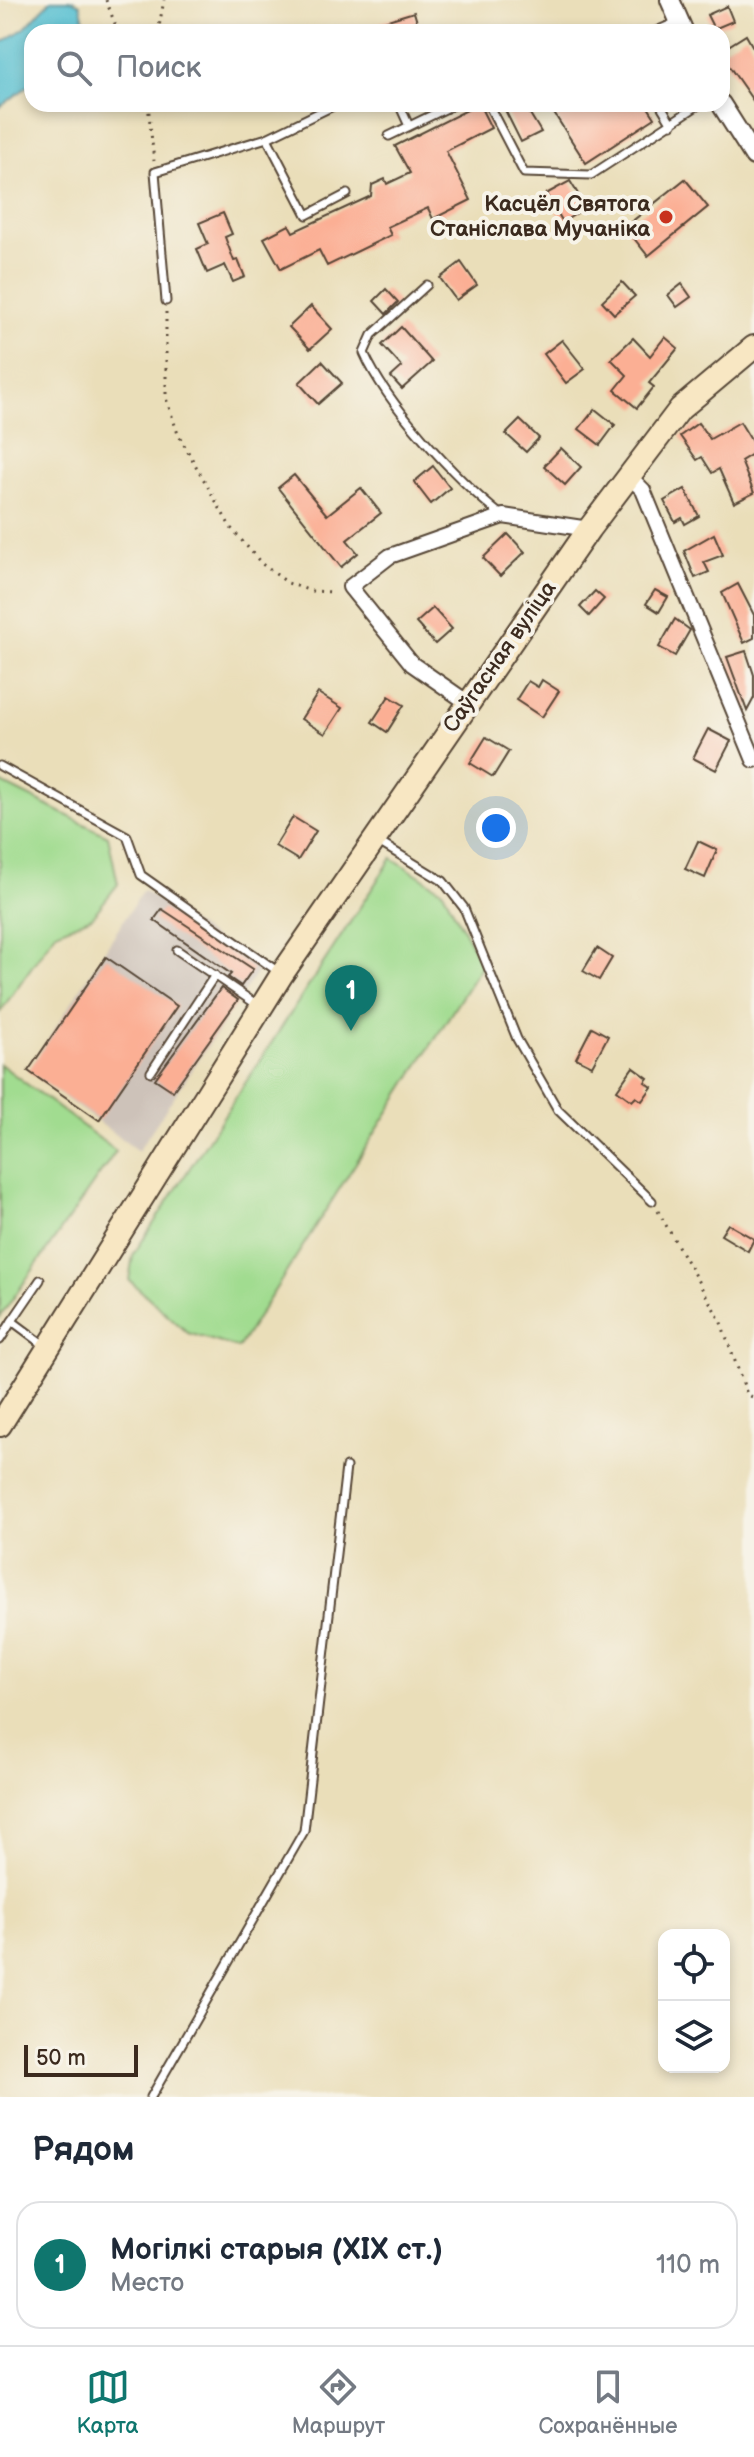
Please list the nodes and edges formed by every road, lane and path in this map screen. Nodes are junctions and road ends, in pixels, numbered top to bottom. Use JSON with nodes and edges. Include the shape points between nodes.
{"nodes":[{"id":1,"x":106,"y":0,"type":"edge"},
{"id":2,"x":164,"y":0,"type":"edge"},
{"id":3,"x":670,"y":0,"type":"edge"},
{"id":4,"x":115,"y":24,"type":"edge"},
{"id":5,"x":160,"y":24,"type":"edge"},
{"id":6,"x":680,"y":24,"type":"edge"},
{"id":7,"x":146,"y":112,"type":"edge"},
{"id":8,"x":321,"y":112,"type":"edge"},
{"id":9,"x":403,"y":112,"type":"edge"},
{"id":10,"x":438,"y":112,"type":"edge"},
{"id":11,"x":492,"y":112,"type":"edge"},
{"id":12,"x":665,"y":112,"type":"edge"},
{"id":13,"x":689,"y":112,"type":"edge"},
{"id":14,"x":726,"y":112,"type":"edge"},
{"id":15,"x":672,"y":124,"type":"junction"},
{"id":16,"x":409,"y":126,"type":"junction"},
{"id":17,"x":389,"y":136,"type":"dead end"},
{"id":18,"x":267,"y":138,"type":"junction"},
{"id":19,"x":754,"y":156,"type":"edge"},
{"id":20,"x":155,"y":172,"type":"junction"},
{"id":21,"x":347,"y":194,"type":"dead end"},
{"id":22,"x":427,"y":285,"type":"dead end"},
{"id":23,"x":166,"y":301,"type":"joint"},
{"id":24,"x":754,"y":347,"type":"edge"},
{"id":25,"x":627,"y":474,"type":"junction"},
{"id":26,"x":503,"y":516,"type":"junction"},
{"id":27,"x":589,"y":529,"type":"junction"},
{"id":28,"x":350,"y":587,"type":"junction"},
{"id":29,"x":468,"y":703,"type":"junction"},
{"id":30,"x":754,"y":760,"type":"edge"},
{"id":31,"x":0,"y":766,"type":"edge"},
{"id":32,"x":374,"y":839,"type":"junction"},
{"id":33,"x":177,"y":950,"type":"dead end"},
{"id":34,"x":282,"y":974,"type":"junction"},
{"id":35,"x":215,"y":975,"type":"junction"},
{"id":36,"x":261,"y":1007,"type":"junction"},
{"id":37,"x":151,"y":1072,"type":"dead end"},
{"id":38,"x":652,"y":1201,"type":"joint"},
{"id":39,"x":40,"y":1280,"type":"dead end"},
{"id":40,"x":12,"y":1321,"type":"junction"},
{"id":41,"x":0,"y":1340,"type":"edge"},
{"id":42,"x":48,"y":1348,"type":"junction"},
{"id":43,"x":754,"y":1398,"type":"edge"},
{"id":44,"x":0,"y":1425,"type":"edge"},
{"id":45,"x":346,"y":1467,"type":"dead end"},
{"id":46,"x":151,"y":2097,"type":"edge"}],
"edges":[{"from":1,"to":4,"type":"path"},
{"from":2,"to":5,"type":"path"},
{"from":3,"to":6,"type":"street"},
{"from":7,"to":20,"type":"path"},
{"from":8,"to":18,"type":"lane"},
{"from":9,"to":16,"type":"lane"},
{"from":10,"to":16,"type":"lane"},
{"from":11,"to":15,"type":"lane","via":[[524,173],[591,175]]},
{"from":12,"to":15,"type":"lane"},
{"from":13,"to":15,"type":"lane"},
{"from":14,"to":19,"type":"street"},
{"from":16,"to":17,"type":"lane"},
{"from":18,"to":20,"type":"lane"},
{"from":18,"to":21,"type":"lane","via":[[307,215]]},
{"from":20,"to":23,"type":"lane"},
{"from":22,"to":26,"type":"lane","via":[[372,335],[364,353],[432,448]]},
{"from":23,"to":28,"type":"path","via":[[166,398],[178,434],[231,528],[262,564],[288,583],[329,593]]},
{"from":24,"to":25,"type":"main road","name":"Саўгасная вуліца","via":[[680,409]]},
{"from":25,"to":27,"type":"main road","name":"Саўгасная вуліца"},
{"from":25,"to":30,"type":"street","via":[[643,490]]},
{"from":26,"to":27,"type":"street"},
{"from":26,"to":28,"type":"street","via":[[390,556]]},
{"from":27,"to":29,"type":"main road","name":"Саўгасная вуліца"},
{"from":28,"to":29,"type":"street","via":[[412,664]]},
{"from":29,"to":32,"type":"main road","name":"Саўгасная вуліца"},
{"from":31,"to":34,"type":"lane","via":[[127,836],[141,875]]},
{"from":32,"to":34,"type":"main road","name":"Саўгасная вуліца"},
{"from":32,"to":38,"type":"lane","via":[[443,881],[464,908],[517,1039],[558,1110]]},
{"from":33,"to":35,"type":"lane"},
{"from":34,"to":36,"type":"main road","name":"Саўгасная вуліца"},
{"from":35,"to":36,"type":"lane"},
{"from":35,"to":37,"type":"lane"},
{"from":36,"to":42,"type":"main road","name":"Саўгасная вуліца"},
{"from":38,"to":43,"type":"path","via":[[720,1320],[747,1394]]},
{"from":39,"to":40,"type":"lane"},
{"from":40,"to":41,"type":"lane"},
{"from":40,"to":42,"type":"lane"},
{"from":42,"to":44,"type":"main road","name":"Саўгасная вуліца"},
{"from":45,"to":46,"type":"lane","via":[[304,1831]]}]}
